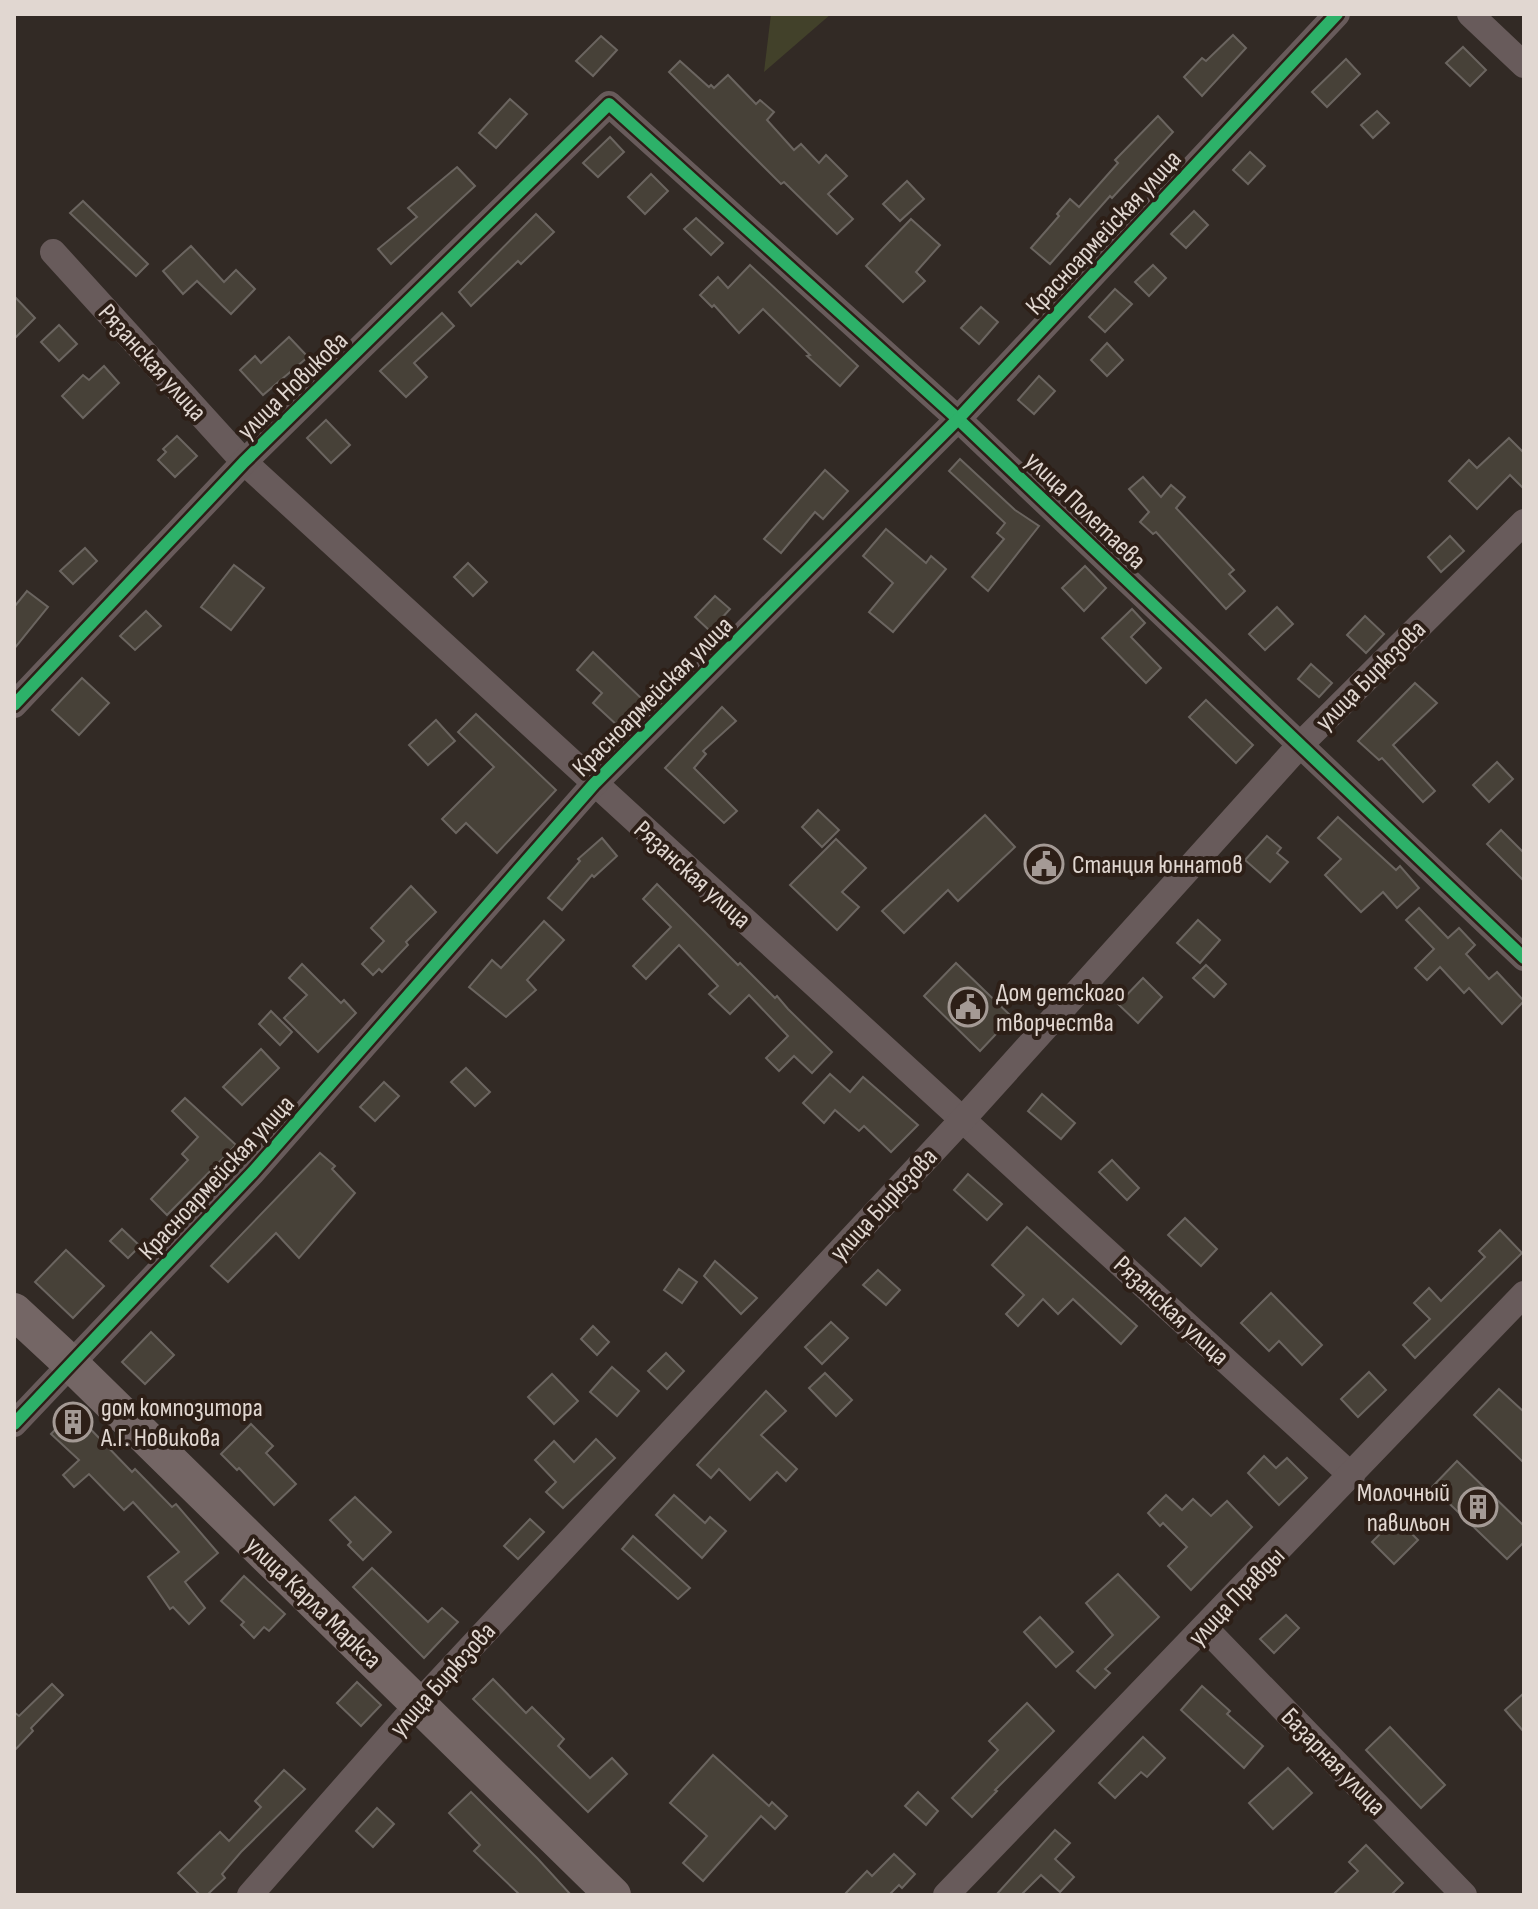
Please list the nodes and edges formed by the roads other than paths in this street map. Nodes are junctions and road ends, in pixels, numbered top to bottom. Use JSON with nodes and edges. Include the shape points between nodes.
{"nodes":[{"id":1,"x":1337,"y":14,"type":"edge"},
{"id":2,"x":1470,"y":14,"type":"edge"},
{"id":3,"x":1524,"y":65,"type":"edge"},
{"id":4,"x":609,"y":104,"type":"joint"},
{"id":5,"x":53,"y":252,"type":"dead end"},
{"id":6,"x":958,"y":419,"type":"junction"},
{"id":7,"x":244,"y":462,"type":"junction"},
{"id":8,"x":1524,"y":522,"type":"edge"},
{"id":9,"x":14,"y":705,"type":"edge"},
{"id":10,"x":1300,"y":745,"type":"junction"},
{"id":11,"x":594,"y":784,"type":"junction"},
{"id":12,"x":1524,"y":958,"type":"edge"},
{"id":13,"x":963,"y":1119,"type":"junction"},
{"id":14,"x":1522,"y":1301,"type":"edge"},
{"id":15,"x":14,"y":1311,"type":"edge"},
{"id":16,"x":71,"y":1364,"type":"junction"},
{"id":17,"x":14,"y":1424,"type":"edge"},
{"id":18,"x":1352,"y":1476,"type":"junction"},
{"id":19,"x":1205,"y":1628,"type":"junction"},
{"id":20,"x":418,"y":1704,"type":"junction"},
{"id":21,"x":250,"y":1895,"type":"edge"},
{"id":22,"x":613,"y":1895,"type":"edge"},
{"id":23,"x":946,"y":1895,"type":"edge"},
{"id":24,"x":1464,"y":1895,"type":"edge"}],
"edges":[{"from":1,"to":6,"type":"street","name":"Красноармейская улица"},
{"from":2,"to":3,"type":"street"},
{"from":4,"to":6,"type":"street","name":"улица Полетаева"},
{"from":4,"to":7,"type":"street","name":"улица Новикова"},
{"from":5,"to":7,"type":"street","name":"Рязанская улица"},
{"from":6,"to":10,"type":"street","name":"улица Полетаева"},
{"from":6,"to":11,"type":"street","name":"Красноармейская улица"},
{"from":7,"to":9,"type":"street","name":"улица Новикова"},
{"from":7,"to":11,"type":"street","name":"Рязанская улица"},
{"from":8,"to":10,"type":"street","name":"улица Бирюзова"},
{"from":10,"to":12,"type":"street","name":"улица Полетаева"},
{"from":10,"to":13,"type":"street","name":"улица Бирюзова"},
{"from":11,"to":13,"type":"street","name":"Рязанская улица"},
{"from":11,"to":16,"type":"street","name":"Красноармейская улица","via":[[253,1172]]},
{"from":13,"to":18,"type":"street","name":"Рязанская улица"},
{"from":13,"to":20,"type":"street","name":"улица Бирюзова"},
{"from":14,"to":18,"type":"street","name":"улица Правды"},
{"from":15,"to":16,"type":"main road","name":"улица Карла Маркса"},
{"from":16,"to":17,"type":"street","name":"Красноармейская улица"},
{"from":16,"to":20,"type":"main road","name":"улица Карла Маркса"},
{"from":18,"to":19,"type":"street","name":"улица Правды"},
{"from":19,"to":23,"type":"street","name":"улица Правды"},
{"from":19,"to":24,"type":"street","name":"Базарная улица"},
{"from":20,"to":21,"type":"street","name":"улица Бирюзова"},
{"from":20,"to":22,"type":"main road","name":"улица Карла Маркса"}]}
